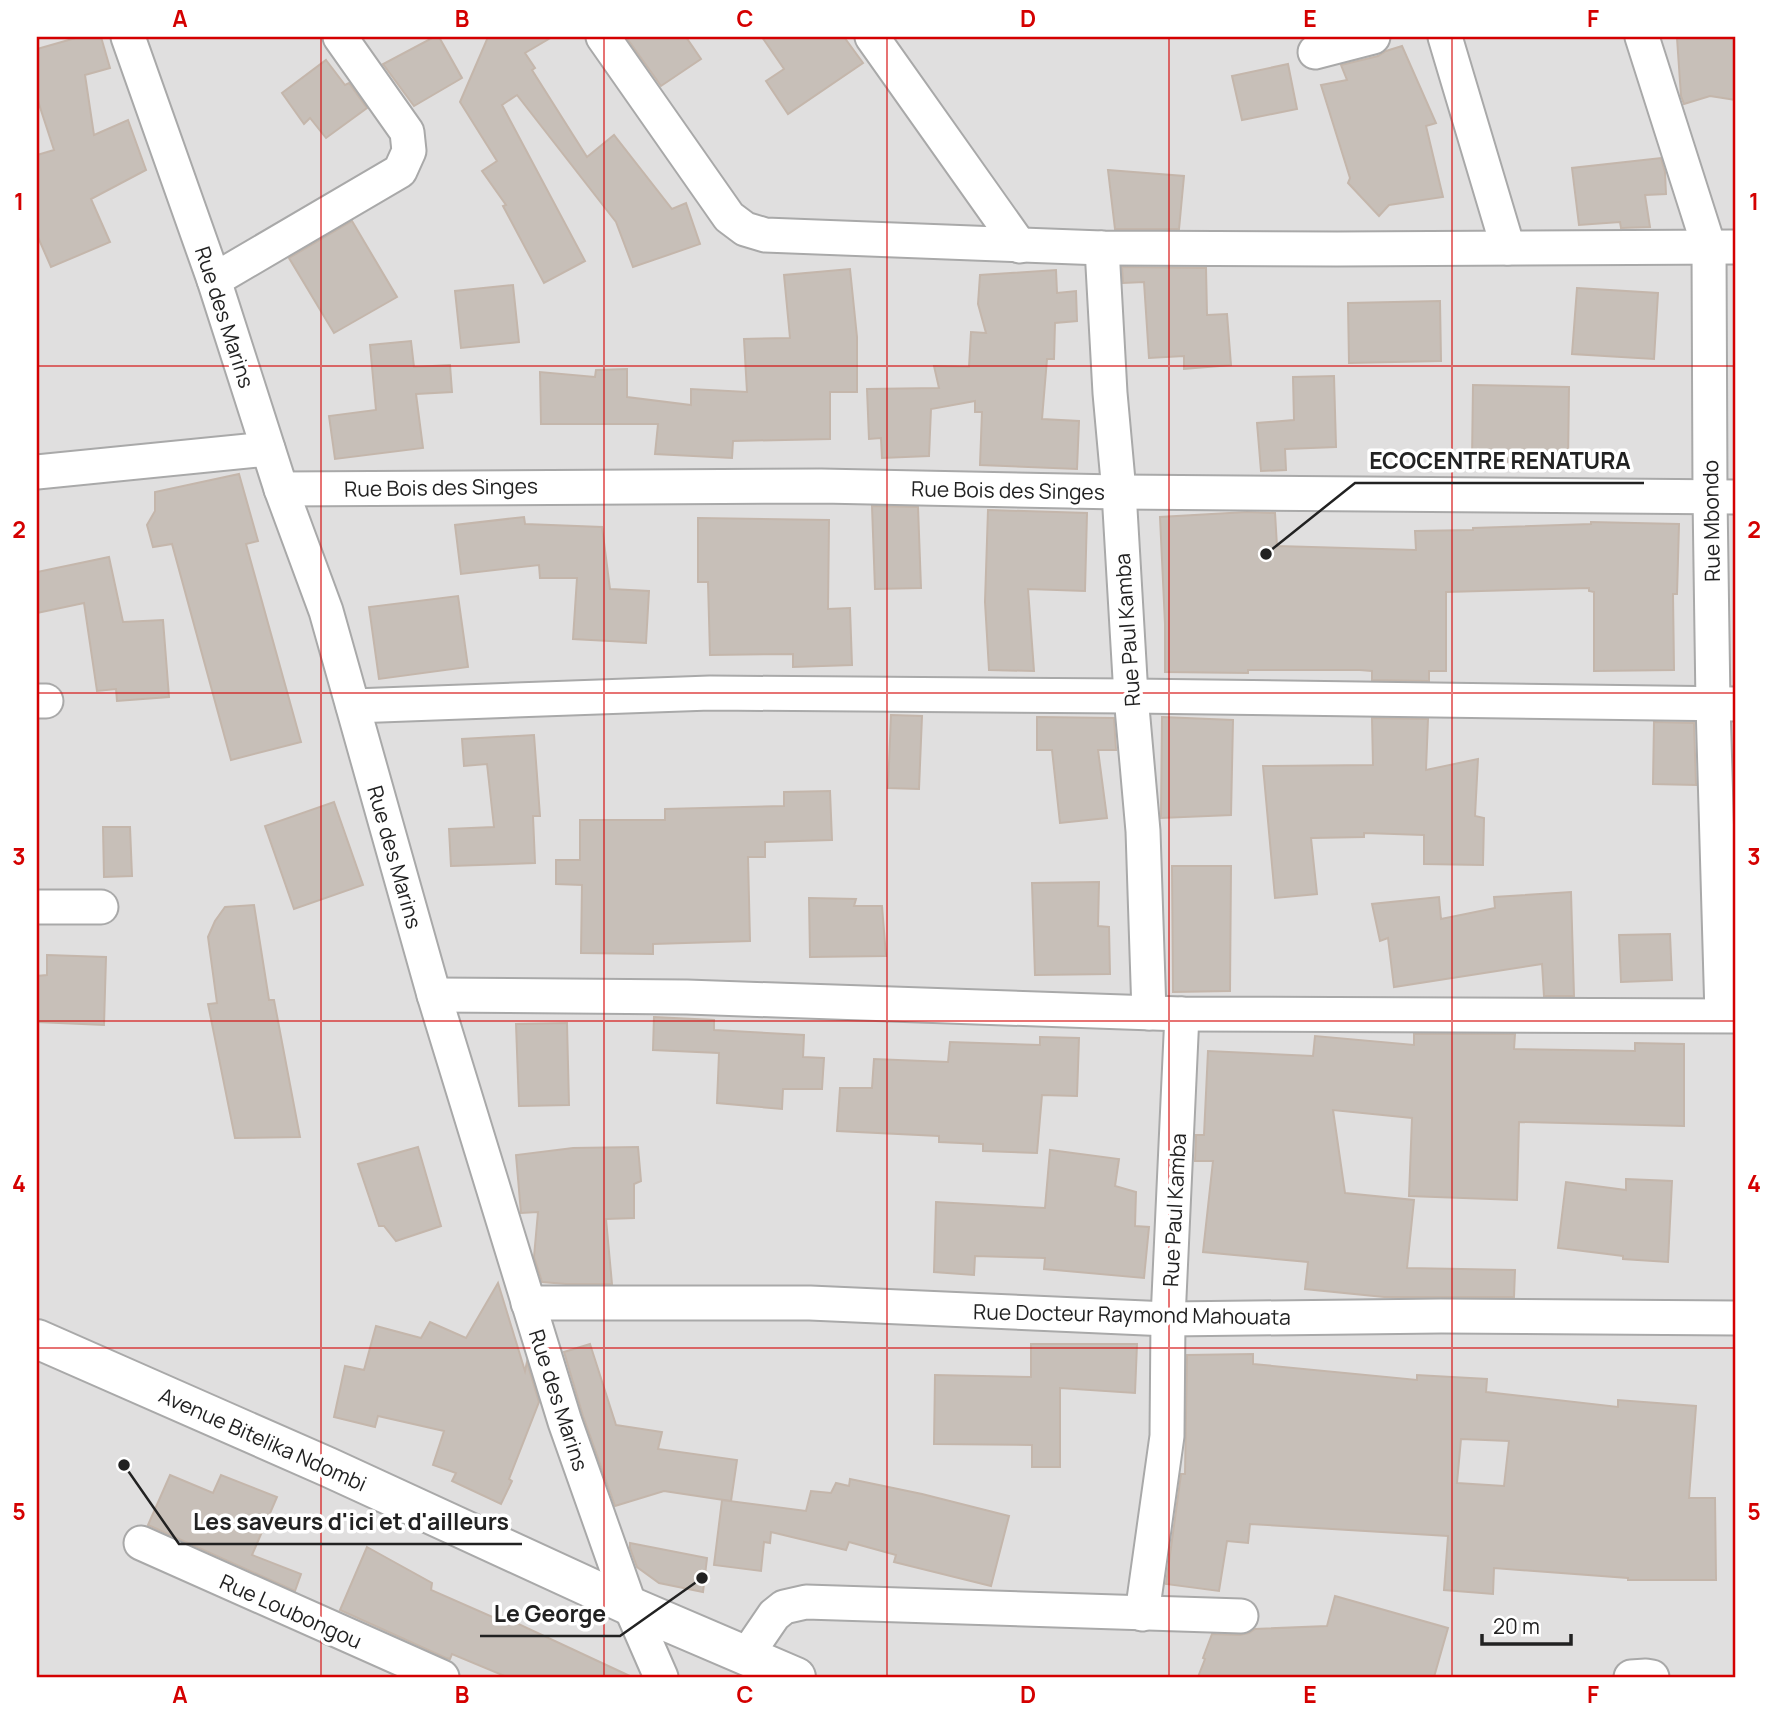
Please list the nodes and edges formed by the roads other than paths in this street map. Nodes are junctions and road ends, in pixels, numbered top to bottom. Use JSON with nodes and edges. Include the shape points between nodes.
{"nodes":[{"id":1,"x":128,"y":37,"type":"edge"},
{"id":2,"x":340,"y":37,"type":"edge"},
{"id":3,"x":603,"y":37,"type":"edge"},
{"id":4,"x":872,"y":37,"type":"edge"},
{"id":5,"x":1373,"y":37,"type":"edge"},
{"id":6,"x":1445,"y":37,"type":"edge"},
{"id":7,"x":1642,"y":37,"type":"edge"},
{"id":8,"x":1315,"y":52,"type":"dead end"},
{"id":9,"x":1020,"y":246,"type":"junction"},
{"id":10,"x":1723,"y":247,"type":"edge"},
{"id":11,"x":1102,"y":248,"type":"junction"},
{"id":12,"x":1508,"y":248,"type":"junction"},
{"id":13,"x":214,"y":280,"type":"junction"},
{"id":14,"x":268,"y":449,"type":"junction"},
{"id":15,"x":37,"y":472,"type":"edge"},
{"id":16,"x":281,"y":489,"type":"junction"},
{"id":17,"x":1119,"y":492,"type":"junction"},
{"id":18,"x":1723,"y":497,"type":"edge"},
{"id":19,"x":1131,"y":696,"type":"junction"},
{"id":20,"x":1725,"y":704,"type":"edge"},
{"id":21,"x":354,"y":706,"type":"junction"},
{"id":22,"x":37,"y":907,"type":"edge"},
{"id":23,"x":101,"y":907,"type":"dead end"},
{"id":24,"x":434,"y":995,"type":"junction"},
{"id":25,"x":1149,"y":1013,"type":"junction"},
{"id":26,"x":1182,"y":1014,"type":"junction"},
{"id":27,"x":1729,"y":1016,"type":"edge"},
{"id":28,"x":528,"y":1303,"type":"junction"},
{"id":29,"x":1736,"y":1318,"type":"edge"},
{"id":30,"x":1168,"y":1319,"type":"junction"},
{"id":31,"x":37,"y":1339,"type":"edge"},
{"id":32,"x":141,"y":1544,"type":"dead end"},
{"id":33,"x":630,"y":1606,"type":"junction"},
{"id":34,"x":1142,"y":1614,"type":"junction"},
{"id":35,"x":1241,"y":1616,"type":"dead end"},
{"id":36,"x":746,"y":1656,"type":"junction"},
{"id":37,"x":442,"y":1677,"type":"edge"},
{"id":38,"x":661,"y":1677,"type":"edge"},
{"id":39,"x":796,"y":1677,"type":"edge"}],
"edges":[{"from":1,"to":13,"type":"street","name":"Rue des Marins"},
{"from":2,"to":13,"type":"street","via":[[407,132],[409,151],[400,171]]},
{"from":3,"to":9,"type":"street","via":[[729,217],[745,229],[765,235]]},
{"from":4,"to":9,"type":"street"},
{"from":5,"to":8,"type":"street"},
{"from":6,"to":12,"type":"street"},
{"from":7,"to":10,"type":"street","name":"Rue Mbondo"},
{"from":9,"to":11,"type":"street"},
{"from":10,"to":12,"type":"street"},
{"from":10,"to":18,"type":"street","name":"Rue Mbondo"},
{"from":11,"to":12,"type":"street"},
{"from":11,"to":17,"type":"street","name":"Rue Paul Kamba"},
{"from":13,"to":14,"type":"street","name":"Rue des Marins"},
{"from":14,"to":15,"type":"street"},
{"from":14,"to":16,"type":"street","name":"Rue des Marins"},
{"from":16,"to":17,"type":"street","name":"Rue Bois des Singes","via":[[821,486]]},
{"from":16,"to":21,"type":"street","name":"Rue des Marins","via":[[326,611]]},
{"from":17,"to":18,"type":"street","name":"Rue Bois des Singes"},
{"from":17,"to":19,"type":"street","name":"Rue Paul Kamba"},
{"from":18,"to":20,"type":"street","name":"Rue Mbondo"},
{"from":19,"to":20,"type":"street"},
{"from":19,"to":21,"type":"street","via":[[710,693]]},
{"from":19,"to":25,"type":"street","name":"Rue Paul Kamba","via":[[1143,831]]},
{"from":20,"to":27,"type":"street","name":"Rue Mbondo"},
{"from":21,"to":24,"type":"street","name":"Rue des Marins"},
{"from":22,"to":23,"type":"street"},
{"from":24,"to":25,"type":"street"},
{"from":24,"to":28,"type":"street","name":"Rue des Marins"},
{"from":25,"to":26,"type":"street"},
{"from":26,"to":27,"type":"street"},
{"from":26,"to":30,"type":"street","name":"Rue Paul Kamba"},
{"from":28,"to":30,"type":"street","name":"Rue Docteur Raymond Mahouata","via":[[810,1303]]},
{"from":28,"to":33,"type":"street","name":"Rue des Marins"},
{"from":29,"to":30,"type":"street","name":"Rue Docteur Raymond Mahouata"},
{"from":30,"to":34,"type":"street","name":"Rue Paul Kamba","via":[[1167,1436]]},
{"from":31,"to":33,"type":"street","name":"Avenue Bitelika Ndombi"},
{"from":32,"to":37,"type":"street","name":"Rue Loubongou"},
{"from":33,"to":36,"type":"street","name":"Avenue Bitelika Ndombi"},
{"from":33,"to":38,"type":"street","name":"Rue des Marins"},
{"from":34,"to":35,"type":"street"},
{"from":34,"to":36,"type":"street","via":[[806,1602],[784,1607],[775,1615]]},
{"from":36,"to":39,"type":"street","name":"Avenue Bitelika Ndombi"}]}
